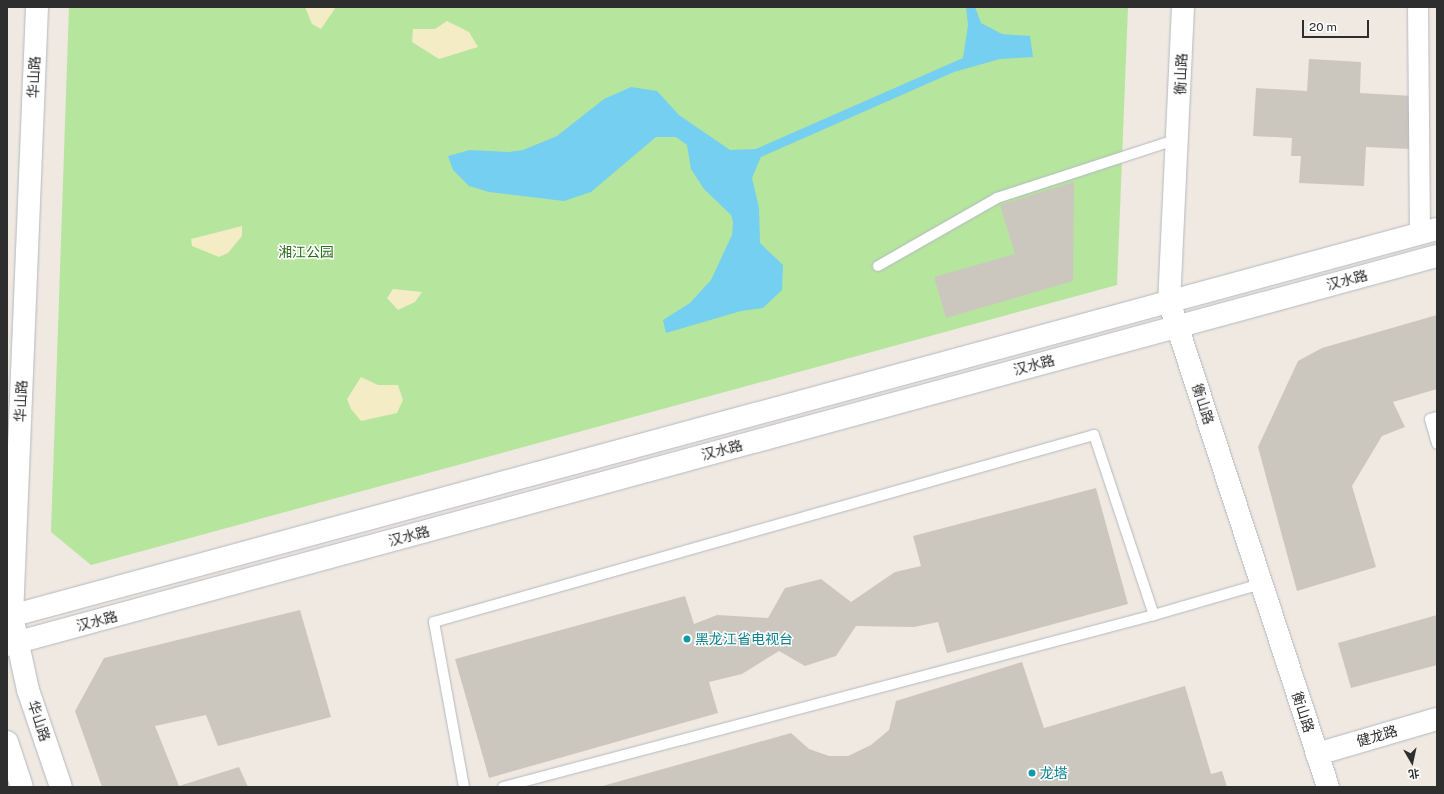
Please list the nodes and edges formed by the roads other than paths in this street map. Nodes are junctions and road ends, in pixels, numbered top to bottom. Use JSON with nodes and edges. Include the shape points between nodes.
{"nodes":[{"id":1,"x":37,"y":7,"type":"edge"},
{"id":2,"x":1183,"y":7,"type":"edge"},
{"id":3,"x":1418,"y":7,"type":"edge"},
{"id":4,"x":1178,"y":139,"type":"junction"},
{"id":5,"x":1428,"y":232,"type":"edge"},
{"id":6,"x":1437,"y":256,"type":"edge"},
{"id":7,"x":878,"y":266,"type":"dead end"},
{"id":8,"x":1169,"y":300,"type":"junction"},
{"id":9,"x":1177,"y":326,"type":"junction"},
{"id":10,"x":1437,"y":416,"type":"edge"},
{"id":11,"x":1437,"y":444,"type":"edge"},
{"id":12,"x":1260,"y":584,"type":"junction"},
{"id":13,"x":1154,"y":615,"type":"junction"},
{"id":14,"x":9,"y":617,"type":"edge"},
{"id":15,"x":12,"y":644,"type":"edge"},
{"id":16,"x":1437,"y":719,"type":"edge"},
{"id":17,"x":7,"y":742,"type":"edge"},
{"id":18,"x":1317,"y":754,"type":"junction"},
{"id":19,"x":22,"y":787,"type":"edge"},
{"id":20,"x":61,"y":787,"type":"edge"},
{"id":21,"x":464,"y":787,"type":"edge"},
{"id":22,"x":503,"y":787,"type":"edge"},
{"id":23,"x":1328,"y":787,"type":"edge"}],
"edges":[{"from":1,"to":14,"type":"main road","name":"华山路"},
{"from":2,"to":4,"type":"main road","name":"衡山路"},
{"from":3,"to":5,"type":"street"},
{"from":4,"to":7,"type":"lane","via":[[997,198]]},
{"from":4,"to":8,"type":"main road","name":"衡山路"},
{"from":5,"to":8,"type":"main road","name":"汉水路"},
{"from":6,"to":9,"type":"main road","name":"汉水路"},
{"from":8,"to":9,"type":"main road","name":"衡山路"},
{"from":8,"to":14,"type":"main road","name":"汉水路"},
{"from":9,"to":12,"type":"main road","name":"衡山路"},
{"from":9,"to":15,"type":"main road","name":"汉水路"},
{"from":10,"to":11,"type":"lane","via":[[1430,419]]},
{"from":12,"to":13,"type":"lane"},
{"from":12,"to":18,"type":"main road","name":"衡山路"},
{"from":13,"to":21,"type":"lane","via":[[1094,435],[434,622]]},
{"from":13,"to":22,"type":"lane"},
{"from":14,"to":15,"type":"main road","name":"华山路"},
{"from":15,"to":20,"type":"main road","name":"华山路"},
{"from":16,"to":18,"type":"main road","name":"健龙路"},
{"from":17,"to":19,"type":"main road"},
{"from":18,"to":23,"type":"main road","name":"衡山路"}]}
